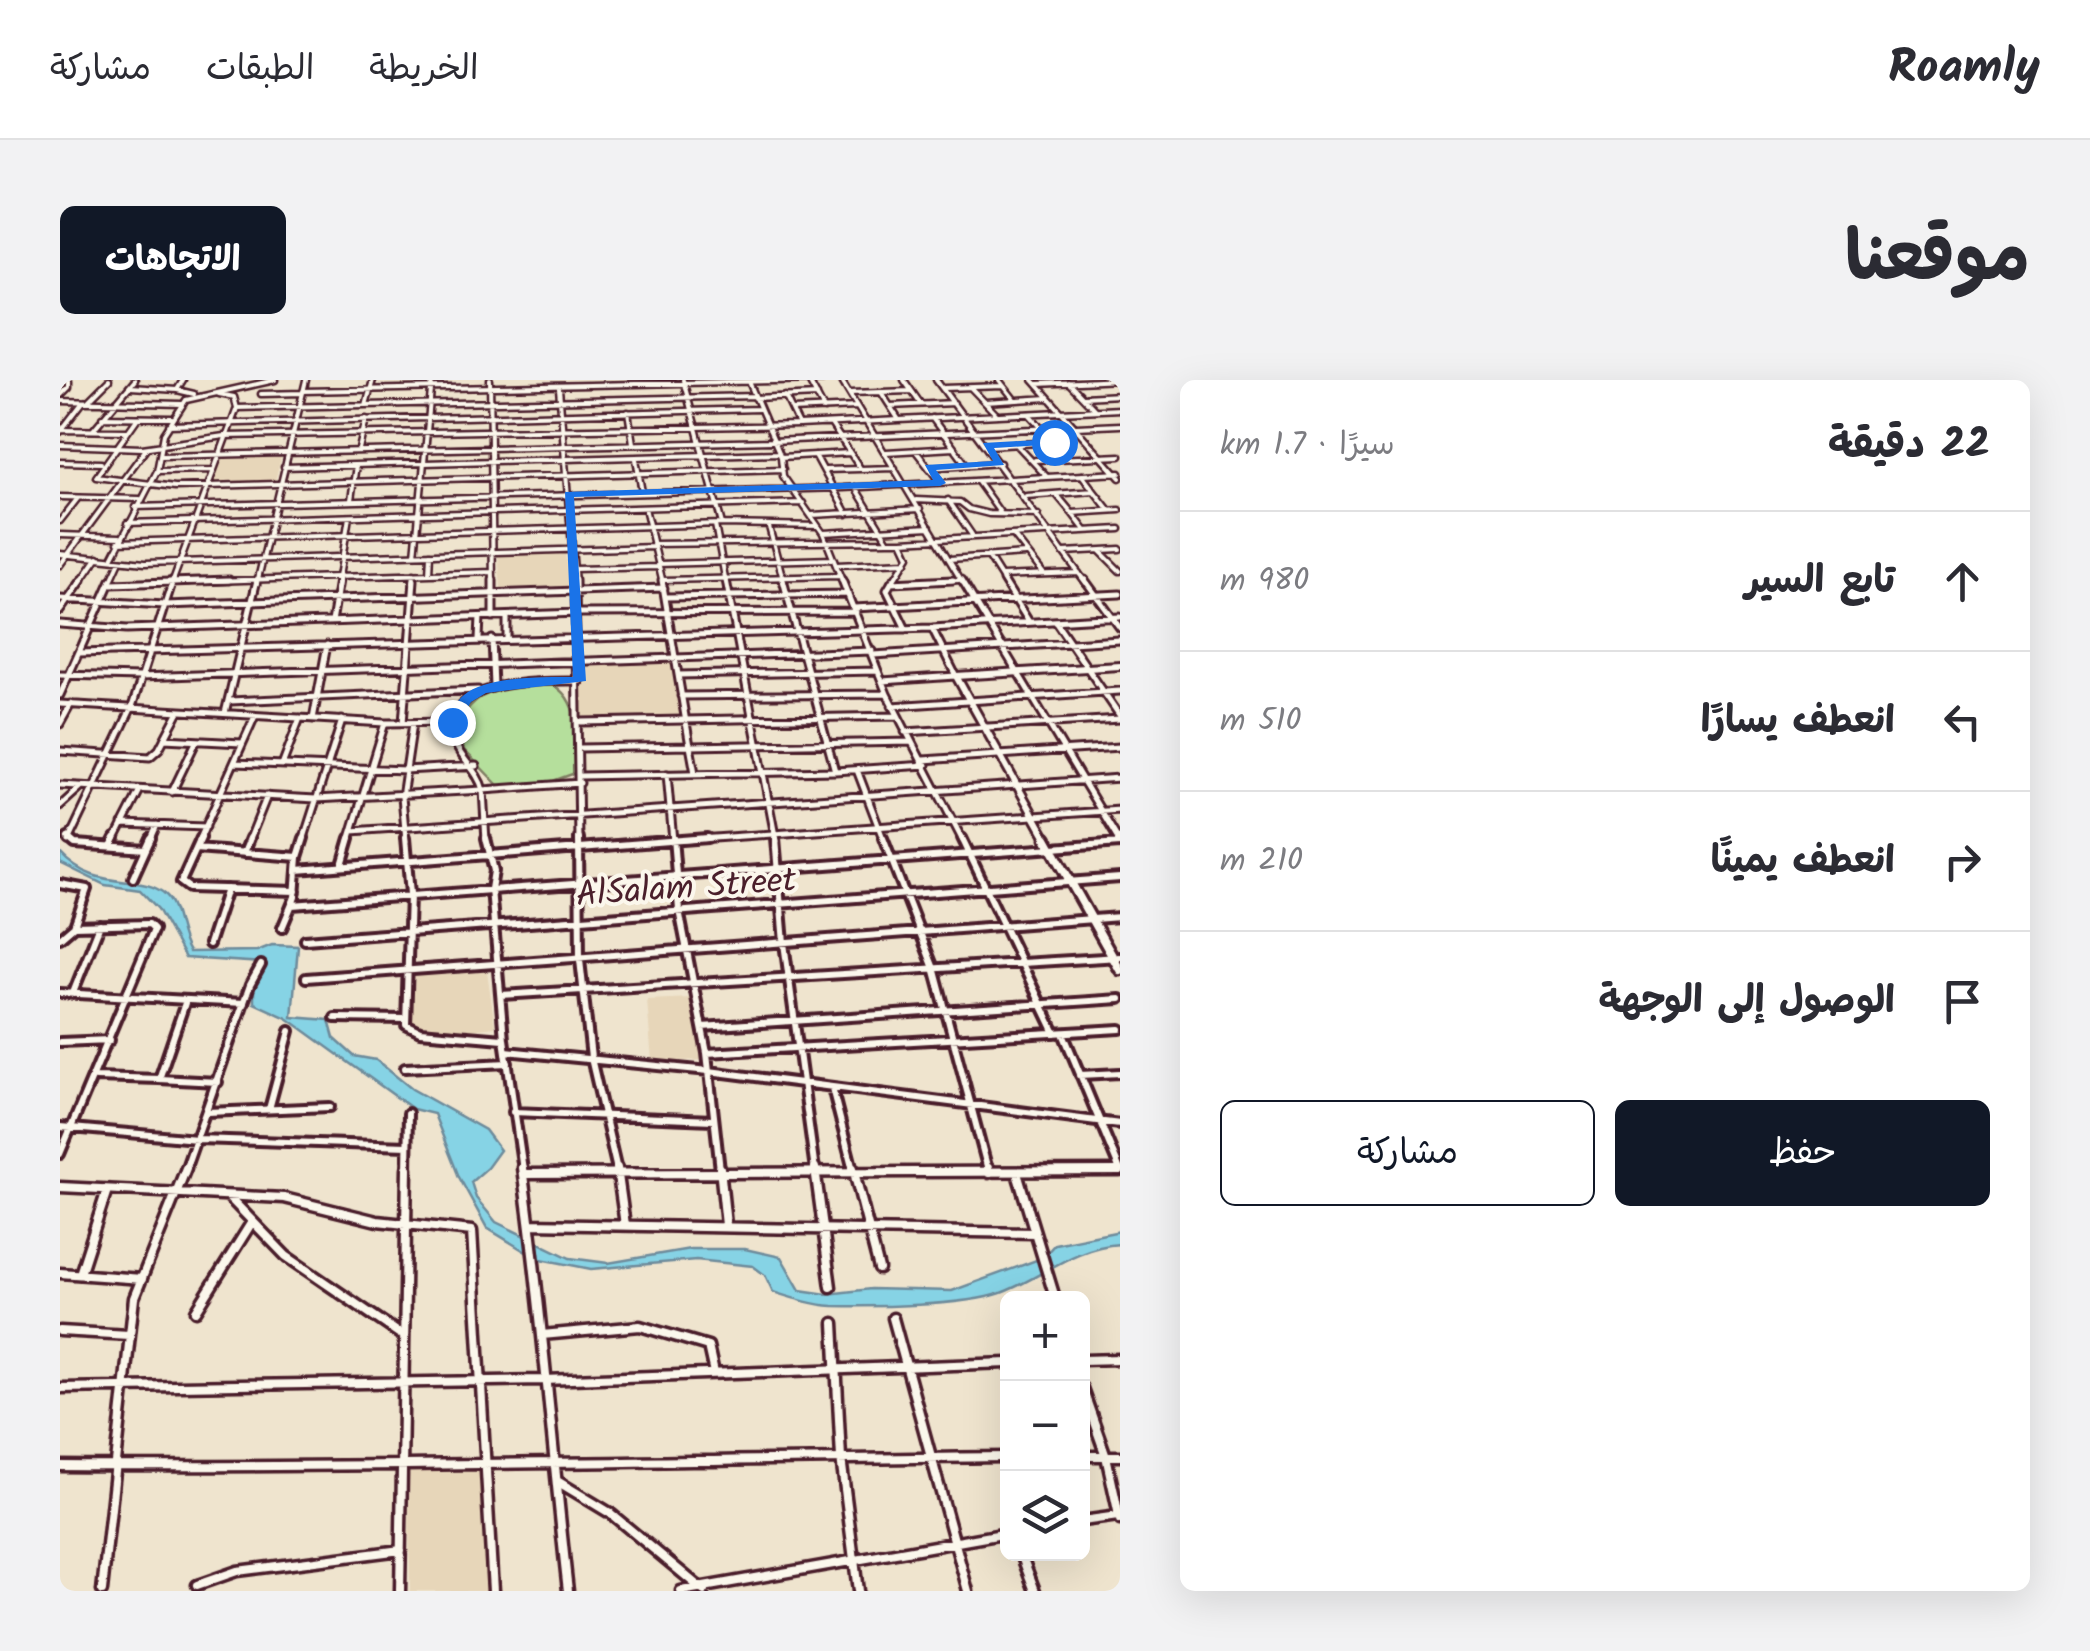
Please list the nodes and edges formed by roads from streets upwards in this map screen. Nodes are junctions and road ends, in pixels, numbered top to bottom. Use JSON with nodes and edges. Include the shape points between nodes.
{"nodes":[{"id":1,"x":69,"y":380,"type":"edge"},
{"id":2,"x":109,"y":380,"type":"edge"},
{"id":3,"x":136,"y":380,"type":"edge"},
{"id":4,"x":183,"y":380,"type":"edge"},
{"id":5,"x":246,"y":380,"type":"edge"},
{"id":6,"x":275,"y":380,"type":"edge"},
{"id":7,"x":306,"y":380,"type":"edge"},
{"id":8,"x":373,"y":380,"type":"edge"},
{"id":9,"x":432,"y":380,"type":"edge"},
{"id":10,"x":490,"y":380,"type":"edge"},
{"id":11,"x":622,"y":380,"type":"edge"},
{"id":12,"x":823,"y":380,"type":"edge"},
{"id":13,"x":841,"y":380,"type":"edge"},
{"id":14,"x":904,"y":380,"type":"edge"},
{"id":15,"x":936,"y":380,"type":"edge"},
{"id":16,"x":999,"y":380,"type":"edge"},
{"id":17,"x":1099,"y":380,"type":"edge"},
{"id":18,"x":1120,"y":380,"type":"edge"},
{"id":19,"x":786,"y":381,"type":"edge"},
{"id":20,"x":809,"y":381,"type":"edge"},
{"id":21,"x":1034,"y":382,"type":"edge"},
{"id":22,"x":1068,"y":382,"type":"edge"},
{"id":23,"x":684,"y":383,"type":"edge"},
{"id":24,"x":750,"y":384,"type":"junction"},
{"id":25,"x":624,"y":386,"type":"junction"},
{"id":26,"x":1003,"y":386,"type":"junction"},
{"id":27,"x":60,"y":387,"type":"edge"},
{"id":28,"x":69,"y":387,"type":"junction"},
{"id":29,"x":129,"y":387,"type":"junction"},
{"id":30,"x":245,"y":387,"type":"junction"},
{"id":31,"x":970,"y":387,"type":"junction"},
{"id":32,"x":492,"y":388,"type":"junction"},
{"id":33,"x":559,"y":388,"type":"junction"},
{"id":34,"x":943,"y":388,"type":"junction"},
{"id":35,"x":177,"y":390,"type":"junction"},
{"id":36,"x":431,"y":390,"type":"junction"},
{"id":37,"x":370,"y":391,"type":"junction"},
{"id":38,"x":911,"y":391,"type":"junction"},
{"id":39,"x":303,"y":392,"type":"junction"},
{"id":40,"x":881,"y":392,"type":"junction"},
{"id":41,"x":219,"y":394,"type":"junction"},
{"id":42,"x":262,"y":394,"type":"dead end"},
{"id":43,"x":849,"y":394,"type":"junction"},
{"id":44,"x":817,"y":395,"type":"junction"},
{"id":45,"x":1117,"y":395,"type":"edge"},
{"id":46,"x":200,"y":396,"type":"junction"},
{"id":47,"x":785,"y":396,"type":"junction"},
{"id":48,"x":1082,"y":396,"type":"junction"},
{"id":49,"x":755,"y":397,"type":"junction"},
{"id":50,"x":60,"y":398,"type":"edge"},
{"id":51,"x":625,"y":398,"type":"junction"},
{"id":52,"x":688,"y":398,"type":"junction"},
{"id":53,"x":1049,"y":398,"type":"junction"},
{"id":54,"x":1015,"y":400,"type":"junction"},
{"id":55,"x":86,"y":401,"type":"junction"},
{"id":56,"x":560,"y":401,"type":"junction"},
{"id":57,"x":119,"y":402,"type":"junction"},
{"id":58,"x":492,"y":402,"type":"junction"},
{"id":59,"x":985,"y":402,"type":"junction"},
{"id":60,"x":428,"y":403,"type":"junction"},
{"id":61,"x":955,"y":403,"type":"junction"},
{"id":62,"x":183,"y":404,"type":"junction"},
{"id":63,"x":403,"y":404,"type":"junction"},
{"id":64,"x":920,"y":404,"type":"junction"},
{"id":65,"x":366,"y":405,"type":"junction"},
{"id":66,"x":298,"y":406,"type":"junction"},
{"id":67,"x":857,"y":406,"type":"junction"},
{"id":68,"x":890,"y":406,"type":"junction"},
{"id":69,"x":1120,"y":406,"type":"edge"},
{"id":70,"x":236,"y":408,"type":"junction"},
{"id":71,"x":758,"y":408,"type":"junction"},
{"id":72,"x":824,"y":408,"type":"junction"},
{"id":73,"x":692,"y":410,"type":"junction"},
{"id":74,"x":792,"y":410,"type":"junction"},
{"id":75,"x":1095,"y":410,"type":"junction"},
{"id":76,"x":1104,"y":410,"type":"junction"},
{"id":77,"x":628,"y":412,"type":"junction"},
{"id":78,"x":1062,"y":412,"type":"junction"},
{"id":79,"x":561,"y":414,"type":"junction"},
{"id":80,"x":1029,"y":414,"type":"junction"},
{"id":81,"x":491,"y":415,"type":"junction"},
{"id":82,"x":996,"y":415,"type":"junction"},
{"id":83,"x":427,"y":416,"type":"junction"},
{"id":84,"x":102,"y":417,"type":"junction"},
{"id":85,"x":408,"y":417,"type":"junction"},
{"id":86,"x":965,"y":417,"type":"junction"},
{"id":87,"x":136,"y":418,"type":"junction"},
{"id":88,"x":172,"y":418,"type":"junction"},
{"id":89,"x":932,"y":418,"type":"junction"},
{"id":90,"x":366,"y":419,"type":"junction"},
{"id":91,"x":899,"y":420,"type":"junction"},
{"id":92,"x":294,"y":421,"type":"junction"},
{"id":93,"x":229,"y":422,"type":"junction"},
{"id":94,"x":866,"y":422,"type":"junction"},
{"id":95,"x":169,"y":424,"type":"junction"},
{"id":96,"x":831,"y":424,"type":"junction"},
{"id":97,"x":765,"y":425,"type":"junction"},
{"id":98,"x":799,"y":425,"type":"junction"},
{"id":99,"x":696,"y":426,"type":"junction"},
{"id":100,"x":1119,"y":426,"type":"edge"},
{"id":101,"x":632,"y":427,"type":"junction"},
{"id":102,"x":1074,"y":427,"type":"junction"},
{"id":103,"x":1041,"y":428,"type":"junction"},
{"id":104,"x":128,"y":430,"type":"junction"},
{"id":105,"x":563,"y":430,"type":"junction"},
{"id":106,"x":61,"y":431,"type":"edge"},
{"id":107,"x":92,"y":431,"type":"junction"},
{"id":108,"x":491,"y":431,"type":"junction"},
{"id":109,"x":426,"y":432,"type":"junction"},
{"id":110,"x":976,"y":432,"type":"junction"},
{"id":111,"x":942,"y":433,"type":"junction"},
{"id":112,"x":363,"y":434,"type":"junction"},
{"id":113,"x":224,"y":436,"type":"junction"},
{"id":114,"x":290,"y":436,"type":"junction"},
{"id":115,"x":875,"y":436,"type":"junction"},
{"id":116,"x":839,"y":438,"type":"junction"},
{"id":117,"x":772,"y":441,"type":"junction"},
{"id":118,"x":699,"y":442,"type":"junction"},
{"id":119,"x":1054,"y":442,"type":"junction"},
{"id":120,"x":160,"y":443,"type":"junction"},
{"id":121,"x":633,"y":443,"type":"junction"},
{"id":122,"x":564,"y":444,"type":"junction"},
{"id":123,"x":1016,"y":444,"type":"junction"},
{"id":124,"x":60,"y":445,"type":"edge"},
{"id":125,"x":492,"y":446,"type":"junction"},
{"id":126,"x":987,"y":446,"type":"junction"},
{"id":127,"x":114,"y":448,"type":"junction"},
{"id":128,"x":425,"y":448,"type":"junction"},
{"id":129,"x":954,"y":448,"type":"junction"},
{"id":130,"x":144,"y":449,"type":"junction"},
{"id":131,"x":358,"y":450,"type":"junction"},
{"id":132,"x":915,"y":450,"type":"junction"},
{"id":133,"x":312,"y":451,"type":"junction"},
{"id":134,"x":288,"y":452,"type":"junction"},
{"id":135,"x":886,"y":452,"type":"junction"},
{"id":136,"x":162,"y":454,"type":"junction"},
{"id":137,"x":218,"y":454,"type":"junction"},
{"id":138,"x":850,"y":454,"type":"junction"},
{"id":139,"x":779,"y":455,"type":"junction"},
{"id":140,"x":814,"y":455,"type":"junction"},
{"id":141,"x":704,"y":456,"type":"junction"},
{"id":142,"x":1120,"y":456,"type":"edge"},
{"id":143,"x":1102,"y":457,"type":"junction"},
{"id":144,"x":636,"y":458,"type":"junction"},
{"id":145,"x":1070,"y":459,"type":"junction"},
{"id":146,"x":565,"y":460,"type":"junction"},
{"id":147,"x":1034,"y":460,"type":"junction"},
{"id":148,"x":491,"y":461,"type":"junction"},
{"id":149,"x":60,"y":462,"type":"edge"},
{"id":150,"x":68,"y":462,"type":"junction"},
{"id":151,"x":424,"y":462,"type":"junction"},
{"id":152,"x":102,"y":463,"type":"junction"},
{"id":153,"x":1000,"y":463,"type":"junction"},
{"id":154,"x":356,"y":465,"type":"junction"},
{"id":155,"x":966,"y":465,"type":"junction"},
{"id":156,"x":284,"y":466,"type":"junction"},
{"id":157,"x":309,"y":466,"type":"junction"},
{"id":158,"x":896,"y":468,"type":"junction"},
{"id":159,"x":929,"y":468,"type":"junction"},
{"id":160,"x":783,"y":469,"type":"junction"},
{"id":161,"x":860,"y":469,"type":"junction"},
{"id":162,"x":212,"y":470,"type":"junction"},
{"id":163,"x":825,"y":470,"type":"junction"},
{"id":164,"x":156,"y":471,"type":"junction"},
{"id":165,"x":708,"y":472,"type":"junction"},
{"id":166,"x":60,"y":474,"type":"edge"},
{"id":167,"x":639,"y":474,"type":"junction"},
{"id":168,"x":1119,"y":475,"type":"edge"},
{"id":169,"x":569,"y":476,"type":"junction"},
{"id":170,"x":1082,"y":476,"type":"junction"},
{"id":171,"x":1047,"y":477,"type":"junction"},
{"id":172,"x":492,"y":478,"type":"junction"},
{"id":173,"x":422,"y":480,"type":"junction"},
{"id":174,"x":1012,"y":480,"type":"junction"},
{"id":175,"x":122,"y":482,"type":"junction"},
{"id":176,"x":354,"y":482,"type":"junction"},
{"id":177,"x":978,"y":482,"type":"junction"},
{"id":178,"x":940,"y":483,"type":"junction"},
{"id":179,"x":149,"y":484,"type":"junction"},
{"id":180,"x":280,"y":484,"type":"junction"},
{"id":181,"x":906,"y":485,"type":"junction"},
{"id":182,"x":205,"y":486,"type":"junction"},
{"id":183,"x":855,"y":487,"type":"junction"},
{"id":184,"x":833,"y":488,"type":"junction"},
{"id":185,"x":796,"y":489,"type":"junction"},
{"id":186,"x":714,"y":490,"type":"junction"},
{"id":187,"x":1094,"y":491,"type":"junction"},
{"id":188,"x":642,"y":492,"type":"junction"},
{"id":189,"x":568,"y":494,"type":"junction"},
{"id":190,"x":1056,"y":494,"type":"junction"},
{"id":191,"x":60,"y":496,"type":"edge"},
{"id":192,"x":492,"y":496,"type":"junction"},
{"id":193,"x":1024,"y":496,"type":"junction"},
{"id":194,"x":79,"y":497,"type":"junction"},
{"id":195,"x":108,"y":498,"type":"junction"},
{"id":196,"x":422,"y":498,"type":"junction"},
{"id":197,"x":140,"y":499,"type":"junction"},
{"id":198,"x":351,"y":500,"type":"junction"},
{"id":199,"x":914,"y":500,"type":"junction"},
{"id":200,"x":948,"y":500,"type":"junction"},
{"id":201,"x":275,"y":502,"type":"junction"},
{"id":202,"x":803,"y":502,"type":"junction"},
{"id":203,"x":198,"y":504,"type":"junction"},
{"id":204,"x":718,"y":506,"type":"junction"},
{"id":205,"x":135,"y":507,"type":"junction"},
{"id":206,"x":644,"y":508,"type":"junction"},
{"id":207,"x":920,"y":509,"type":"junction"},
{"id":208,"x":1120,"y":510,"type":"edge"},
{"id":209,"x":570,"y":511,"type":"junction"},
{"id":210,"x":1110,"y":511,"type":"junction"},
{"id":211,"x":870,"y":512,"type":"junction"},
{"id":212,"x":492,"y":513,"type":"junction"},
{"id":213,"x":1072,"y":513,"type":"junction"},
{"id":214,"x":421,"y":514,"type":"junction"},
{"id":215,"x":846,"y":514,"type":"junction"},
{"id":216,"x":811,"y":515,"type":"junction"},
{"id":217,"x":1002,"y":515,"type":"junction"},
{"id":218,"x":1038,"y":515,"type":"junction"},
{"id":219,"x":349,"y":517,"type":"junction"},
{"id":220,"x":270,"y":520,"type":"junction"},
{"id":221,"x":60,"y":522,"type":"edge"},
{"id":222,"x":192,"y":522,"type":"junction"},
{"id":223,"x":128,"y":523,"type":"junction"},
{"id":224,"x":718,"y":525,"type":"junction"},
{"id":225,"x":769,"y":526,"type":"junction"},
{"id":226,"x":648,"y":527,"type":"junction"},
{"id":227,"x":930,"y":528,"type":"junction"},
{"id":228,"x":1120,"y":529,"type":"edge"},
{"id":229,"x":821,"y":530,"type":"junction"},
{"id":230,"x":881,"y":530,"type":"junction"},
{"id":231,"x":571,"y":531,"type":"junction"},
{"id":232,"x":1086,"y":531,"type":"junction"},
{"id":233,"x":491,"y":532,"type":"junction"},
{"id":234,"x":1050,"y":533,"type":"junction"},
{"id":235,"x":60,"y":535,"type":"edge"},
{"id":236,"x":417,"y":535,"type":"junction"},
{"id":237,"x":1013,"y":535,"type":"junction"},
{"id":238,"x":81,"y":536,"type":"junction"},
{"id":239,"x":346,"y":536,"type":"junction"},
{"id":240,"x":973,"y":536,"type":"junction"},
{"id":241,"x":266,"y":538,"type":"junction"},
{"id":242,"x":938,"y":539,"type":"junction"},
{"id":243,"x":119,"y":540,"type":"junction"},
{"id":244,"x":187,"y":541,"type":"junction"},
{"id":245,"x":902,"y":541,"type":"junction"},
{"id":246,"x":888,"y":542,"type":"junction"},
{"id":247,"x":718,"y":543,"type":"junction"},
{"id":248,"x":827,"y":543,"type":"junction"},
{"id":249,"x":772,"y":544,"type":"junction"},
{"id":250,"x":653,"y":545,"type":"junction"},
{"id":251,"x":1120,"y":549,"type":"edge"},
{"id":252,"x":572,"y":550,"type":"junction"},
{"id":253,"x":1099,"y":550,"type":"junction"},
{"id":254,"x":491,"y":552,"type":"junction"},
{"id":255,"x":1063,"y":552,"type":"junction"},
{"id":256,"x":60,"y":554,"type":"edge"},
{"id":257,"x":68,"y":554,"type":"junction"},
{"id":258,"x":416,"y":554,"type":"junction"},
{"id":259,"x":430,"y":554,"type":"junction"},
{"id":260,"x":1026,"y":554,"type":"junction"},
{"id":261,"x":98,"y":556,"type":"junction"},
{"id":262,"x":988,"y":556,"type":"junction"},
{"id":263,"x":342,"y":557,"type":"junction"},
{"id":264,"x":112,"y":558,"type":"junction"},
{"id":265,"x":949,"y":559,"type":"junction"},
{"id":266,"x":259,"y":560,"type":"junction"},
{"id":267,"x":721,"y":560,"type":"junction"},
{"id":268,"x":776,"y":560,"type":"junction"},
{"id":269,"x":120,"y":561,"type":"junction"},
{"id":270,"x":181,"y":562,"type":"junction"},
{"id":271,"x":835,"y":562,"type":"junction"},
{"id":272,"x":908,"y":562,"type":"junction"},
{"id":273,"x":60,"y":565,"type":"edge"},
{"id":274,"x":658,"y":565,"type":"junction"},
{"id":275,"x":574,"y":569,"type":"junction"},
{"id":276,"x":1120,"y":571,"type":"edge"},
{"id":277,"x":493,"y":572,"type":"junction"},
{"id":278,"x":1079,"y":573,"type":"junction"},
{"id":279,"x":414,"y":574,"type":"junction"},
{"id":280,"x":429,"y":574,"type":"junction"},
{"id":281,"x":1044,"y":574,"type":"junction"},
{"id":282,"x":781,"y":576,"type":"junction"},
{"id":283,"x":840,"y":576,"type":"junction"},
{"id":284,"x":1001,"y":576,"type":"junction"},
{"id":285,"x":338,"y":577,"type":"junction"},
{"id":286,"x":724,"y":578,"type":"junction"},
{"id":287,"x":254,"y":580,"type":"junction"},
{"id":288,"x":662,"y":580,"type":"junction"},
{"id":289,"x":959,"y":580,"type":"junction"},
{"id":290,"x":174,"y":582,"type":"junction"},
{"id":291,"x":111,"y":584,"type":"junction"},
{"id":292,"x":890,"y":584,"type":"junction"},
{"id":293,"x":664,"y":588,"type":"junction"},
{"id":294,"x":575,"y":592,"type":"junction"},
{"id":295,"x":492,"y":594,"type":"junction"},
{"id":296,"x":848,"y":594,"type":"junction"},
{"id":297,"x":1120,"y":594,"type":"edge"},
{"id":298,"x":728,"y":595,"type":"junction"},
{"id":299,"x":786,"y":595,"type":"junction"},
{"id":300,"x":1095,"y":595,"type":"junction"},
{"id":301,"x":666,"y":596,"type":"junction"},
{"id":302,"x":412,"y":597,"type":"junction"},
{"id":303,"x":335,"y":599,"type":"junction"},
{"id":304,"x":1014,"y":599,"type":"junction"},
{"id":305,"x":60,"y":600,"type":"edge"},
{"id":306,"x":68,"y":600,"type":"junction"},
{"id":307,"x":250,"y":602,"type":"junction"},
{"id":308,"x":974,"y":602,"type":"junction"},
{"id":309,"x":101,"y":604,"type":"junction"},
{"id":310,"x":165,"y":605,"type":"junction"},
{"id":311,"x":895,"y":606,"type":"junction"},
{"id":312,"x":855,"y":610,"type":"junction"},
{"id":313,"x":60,"y":612,"type":"edge"},
{"id":314,"x":578,"y":613,"type":"junction"},
{"id":315,"x":668,"y":613,"type":"junction"},
{"id":316,"x":732,"y":614,"type":"junction"},
{"id":317,"x":791,"y":614,"type":"junction"},
{"id":318,"x":493,"y":617,"type":"junction"},
{"id":319,"x":507,"y":617,"type":"junction"},
{"id":320,"x":1120,"y":617,"type":"edge"},
{"id":321,"x":480,"y":618,"type":"junction"},
{"id":322,"x":1112,"y":618,"type":"junction"},
{"id":323,"x":411,"y":619,"type":"junction"},
{"id":324,"x":332,"y":622,"type":"junction"},
{"id":325,"x":1056,"y":622,"type":"junction"},
{"id":326,"x":1030,"y":623,"type":"junction"},
{"id":327,"x":60,"y":624,"type":"edge"},
{"id":328,"x":990,"y":625,"type":"junction"},
{"id":329,"x":246,"y":626,"type":"junction"},
{"id":330,"x":88,"y":627,"type":"junction"},
{"id":331,"x":932,"y":628,"type":"junction"},
{"id":332,"x":1120,"y":628,"type":"edge"},
{"id":333,"x":156,"y":629,"type":"junction"},
{"id":334,"x":906,"y":629,"type":"junction"},
{"id":335,"x":864,"y":631,"type":"junction"},
{"id":336,"x":796,"y":633,"type":"junction"},
{"id":337,"x":671,"y":634,"type":"junction"},
{"id":338,"x":736,"y":634,"type":"junction"},
{"id":339,"x":579,"y":636,"type":"junction"},
{"id":340,"x":507,"y":638,"type":"junction"},
{"id":341,"x":480,"y":639,"type":"junction"},
{"id":342,"x":492,"y":639,"type":"junction"},
{"id":343,"x":1120,"y":640,"type":"edge"},
{"id":344,"x":410,"y":642,"type":"junction"},
{"id":345,"x":1072,"y":644,"type":"junction"},
{"id":346,"x":326,"y":645,"type":"junction"},
{"id":347,"x":241,"y":648,"type":"junction"},
{"id":348,"x":1004,"y":648,"type":"junction"},
{"id":349,"x":148,"y":651,"type":"junction"},
{"id":350,"x":944,"y":651,"type":"junction"},
{"id":351,"x":801,"y":653,"type":"junction"},
{"id":352,"x":873,"y":653,"type":"junction"},
{"id":353,"x":79,"y":654,"type":"junction"},
{"id":354,"x":740,"y":654,"type":"junction"},
{"id":355,"x":674,"y":657,"type":"junction"},
{"id":356,"x":578,"y":662,"type":"junction"},
{"id":357,"x":492,"y":664,"type":"junction"},
{"id":358,"x":1120,"y":666,"type":"edge"},
{"id":359,"x":407,"y":667,"type":"junction"},
{"id":360,"x":1089,"y":668,"type":"junction"},
{"id":361,"x":322,"y":670,"type":"junction"},
{"id":362,"x":878,"y":671,"type":"junction"},
{"id":363,"x":1016,"y":672,"type":"junction"},
{"id":364,"x":235,"y":673,"type":"junction"},
{"id":365,"x":807,"y":673,"type":"junction"},
{"id":366,"x":60,"y":674,"type":"edge"},
{"id":367,"x":744,"y":674,"type":"junction"},
{"id":368,"x":68,"y":675,"type":"junction"},
{"id":369,"x":678,"y":675,"type":"junction"},
{"id":370,"x":956,"y":676,"type":"junction"},
{"id":371,"x":140,"y":677,"type":"junction"},
{"id":372,"x":580,"y":681,"type":"junction"},
{"id":373,"x":882,"y":681,"type":"junction"},
{"id":374,"x":494,"y":686,"type":"junction"},
{"id":375,"x":482,"y":690,"type":"junction"},
{"id":376,"x":1106,"y":692,"type":"junction"},
{"id":377,"x":1120,"y":692,"type":"edge"},
{"id":378,"x":887,"y":694,"type":"junction"},
{"id":379,"x":60,"y":695,"type":"edge"},
{"id":380,"x":405,"y":695,"type":"junction"},
{"id":381,"x":682,"y":696,"type":"junction"},
{"id":382,"x":812,"y":696,"type":"junction"},
{"id":383,"x":320,"y":697,"type":"junction"},
{"id":384,"x":750,"y":697,"type":"junction"},
{"id":385,"x":1030,"y":698,"type":"junction"},
{"id":386,"x":230,"y":701,"type":"junction"},
{"id":387,"x":970,"y":702,"type":"junction"},
{"id":388,"x":60,"y":704,"type":"edge"},
{"id":389,"x":70,"y":704,"type":"junction"},
{"id":390,"x":892,"y":706,"type":"junction"},
{"id":391,"x":132,"y":707,"type":"junction"},
{"id":392,"x":180,"y":710,"type":"junction"},
{"id":393,"x":225,"y":713,"type":"junction"},
{"id":394,"x":255,"y":716,"type":"junction"},
{"id":395,"x":897,"y":716,"type":"junction"},
{"id":396,"x":818,"y":717,"type":"junction"},
{"id":397,"x":300,"y":718,"type":"junction"},
{"id":398,"x":314,"y":718,"type":"junction"},
{"id":399,"x":754,"y":718,"type":"junction"},
{"id":400,"x":1120,"y":718,"type":"edge"},
{"id":401,"x":342,"y":720,"type":"junction"},
{"id":402,"x":685,"y":720,"type":"junction"},
{"id":403,"x":385,"y":722,"type":"junction"},
{"id":404,"x":452,"y":722,"type":"junction"},
{"id":405,"x":581,"y":722,"type":"junction"},
{"id":406,"x":403,"y":723,"type":"junction"},
{"id":407,"x":413,"y":723,"type":"junction"},
{"id":408,"x":60,"y":724,"type":"edge"},
{"id":409,"x":1046,"y":724,"type":"junction"},
{"id":410,"x":985,"y":728,"type":"junction"},
{"id":411,"x":905,"y":732,"type":"junction"},
{"id":412,"x":164,"y":739,"type":"junction"},
{"id":413,"x":196,"y":742,"type":"junction"},
{"id":414,"x":242,"y":742,"type":"junction"},
{"id":415,"x":911,"y":742,"type":"junction"},
{"id":416,"x":826,"y":743,"type":"junction"},
{"id":417,"x":760,"y":744,"type":"junction"},
{"id":418,"x":690,"y":746,"type":"junction"},
{"id":419,"x":1120,"y":747,"type":"edge"},
{"id":420,"x":580,"y":748,"type":"junction"},
{"id":421,"x":60,"y":751,"type":"edge"},
{"id":422,"x":1064,"y":751,"type":"junction"},
{"id":423,"x":110,"y":754,"type":"junction"},
{"id":424,"x":1002,"y":756,"type":"junction"},
{"id":425,"x":924,"y":762,"type":"junction"},
{"id":426,"x":234,"y":763,"type":"junction"},
{"id":427,"x":282,"y":765,"type":"junction"},
{"id":428,"x":477,"y":766,"type":"junction"},
{"id":429,"x":326,"y":768,"type":"junction"},
{"id":430,"x":371,"y":769,"type":"junction"},
{"id":431,"x":405,"y":770,"type":"junction"},
{"id":432,"x":857,"y":770,"type":"junction"},
{"id":433,"x":835,"y":771,"type":"junction"},
{"id":434,"x":764,"y":772,"type":"junction"},
{"id":435,"x":694,"y":773,"type":"junction"},
{"id":436,"x":667,"y":774,"type":"junction"},
{"id":437,"x":1120,"y":778,"type":"edge"},
{"id":438,"x":580,"y":779,"type":"junction"},
{"id":439,"x":1083,"y":782,"type":"junction"},
{"id":440,"x":60,"y":785,"type":"edge"},
{"id":441,"x":1018,"y":785,"type":"junction"},
{"id":442,"x":82,"y":786,"type":"junction"},
{"id":443,"x":95,"y":787,"type":"junction"},
{"id":444,"x":140,"y":790,"type":"junction"},
{"id":445,"x":484,"y":790,"type":"junction"},
{"id":446,"x":172,"y":792,"type":"junction"},
{"id":447,"x":940,"y":792,"type":"junction"},
{"id":448,"x":222,"y":793,"type":"junction"},
{"id":449,"x":267,"y":796,"type":"junction"},
{"id":450,"x":402,"y":796,"type":"junction"},
{"id":451,"x":866,"y":796,"type":"junction"},
{"id":452,"x":316,"y":799,"type":"junction"},
{"id":453,"x":362,"y":799,"type":"junction"},
{"id":454,"x":769,"y":801,"type":"junction"},
{"id":455,"x":60,"y":806,"type":"edge"},
{"id":456,"x":668,"y":808,"type":"junction"},
{"id":457,"x":1120,"y":810,"type":"edge"},
{"id":458,"x":1102,"y":812,"type":"junction"},
{"id":459,"x":578,"y":815,"type":"junction"},
{"id":460,"x":1034,"y":816,"type":"junction"},
{"id":461,"x":485,"y":821,"type":"junction"},
{"id":462,"x":952,"y":822,"type":"junction"},
{"id":463,"x":122,"y":824,"type":"junction"},
{"id":464,"x":157,"y":826,"type":"junction"},
{"id":465,"x":877,"y":826,"type":"junction"},
{"id":466,"x":206,"y":827,"type":"junction"},
{"id":467,"x":405,"y":828,"type":"junction"},
{"id":468,"x":352,"y":831,"type":"junction"},
{"id":469,"x":775,"y":834,"type":"junction"},
{"id":470,"x":672,"y":840,"type":"junction"},
{"id":471,"x":1120,"y":843,"type":"edge"},
{"id":472,"x":111,"y":846,"type":"junction"},
{"id":473,"x":577,"y":846,"type":"junction"},
{"id":474,"x":1052,"y":848,"type":"junction"},
{"id":475,"x":146,"y":849,"type":"junction"},
{"id":476,"x":196,"y":849,"type":"junction"},
{"id":477,"x":244,"y":852,"type":"junction"},
{"id":478,"x":488,"y":852,"type":"junction"},
{"id":479,"x":966,"y":853,"type":"junction"},
{"id":480,"x":298,"y":857,"type":"junction"},
{"id":481,"x":892,"y":858,"type":"junction"},
{"id":482,"x":408,"y":860,"type":"junction"},
{"id":483,"x":342,"y":866,"type":"junction"},
{"id":484,"x":780,"y":868,"type":"junction"},
{"id":485,"x":297,"y":870,"type":"junction"},
{"id":486,"x":676,"y":876,"type":"junction"},
{"id":487,"x":133,"y":878,"type":"dead end"},
{"id":488,"x":1120,"y":878,"type":"edge"},
{"id":489,"x":577,"y":882,"type":"junction"},
{"id":490,"x":1070,"y":882,"type":"junction"},
{"id":491,"x":60,"y":884,"type":"edge"},
{"id":492,"x":490,"y":888,"type":"junction"},
{"id":493,"x":227,"y":889,"type":"junction"},
{"id":494,"x":983,"y":889,"type":"junction"},
{"id":495,"x":296,"y":892,"type":"junction"},
{"id":496,"x":410,"y":894,"type":"junction"},
{"id":497,"x":906,"y":895,"type":"junction"},
{"id":498,"x":780,"y":903,"type":"junction"},
{"id":499,"x":292,"y":905,"type":"junction"},
{"id":500,"x":679,"y":910,"type":"junction"},
{"id":501,"x":1120,"y":917,"type":"edge"},
{"id":502,"x":578,"y":919,"type":"junction"},
{"id":503,"x":1091,"y":919,"type":"junction"},
{"id":504,"x":74,"y":926,"type":"junction"},
{"id":505,"x":100,"y":926,"type":"junction"},
{"id":506,"x":497,"y":926,"type":"junction"},
{"id":507,"x":1002,"y":926,"type":"junction"},
{"id":508,"x":282,"y":928,"type":"dead end"},
{"id":509,"x":410,"y":933,"type":"junction"},
{"id":510,"x":920,"y":933,"type":"junction"},
{"id":511,"x":60,"y":938,"type":"edge"},
{"id":512,"x":306,"y":940,"type":"dead end"},
{"id":513,"x":784,"y":942,"type":"junction"},
{"id":514,"x":209,"y":944,"type":"dead end"},
{"id":515,"x":688,"y":952,"type":"junction"},
{"id":516,"x":1117,"y":957,"type":"edge"},
{"id":517,"x":580,"y":960,"type":"junction"},
{"id":518,"x":262,"y":964,"type":"dead end"},
{"id":519,"x":1022,"y":964,"type":"junction"},
{"id":520,"x":499,"y":966,"type":"junction"},
{"id":521,"x":1120,"y":970,"type":"edge"},
{"id":522,"x":935,"y":971,"type":"junction"},
{"id":523,"x":408,"y":973,"type":"junction"},
{"id":524,"x":306,"y":978,"type":"dead end"},
{"id":525,"x":789,"y":978,"type":"junction"},
{"id":526,"x":695,"y":984,"type":"junction"},
{"id":527,"x":584,"y":992,"type":"junction"},
{"id":528,"x":60,"y":993,"type":"edge"},
{"id":529,"x":73,"y":993,"type":"junction"},
{"id":530,"x":128,"y":996,"type":"junction"},
{"id":531,"x":500,"y":996,"type":"junction"},
{"id":532,"x":1120,"y":999,"type":"edge"},
{"id":533,"x":186,"y":1000,"type":"junction"},
{"id":534,"x":244,"y":1003,"type":"junction"},
{"id":535,"x":1041,"y":1005,"type":"junction"},
{"id":536,"x":946,"y":1010,"type":"junction"},
{"id":537,"x":334,"y":1018,"type":"dead end"},
{"id":538,"x":405,"y":1019,"type":"junction"},
{"id":539,"x":796,"y":1021,"type":"junction"},
{"id":540,"x":702,"y":1027,"type":"junction"},
{"id":541,"x":1120,"y":1029,"type":"edge"},
{"id":542,"x":290,"y":1031,"type":"dead end"},
{"id":543,"x":1059,"y":1033,"type":"junction"},
{"id":544,"x":953,"y":1038,"type":"junction"},
{"id":545,"x":504,"y":1039,"type":"junction"},
{"id":546,"x":110,"y":1040,"type":"junction"},
{"id":547,"x":60,"y":1042,"type":"edge"},
{"id":548,"x":800,"y":1046,"type":"junction"},
{"id":549,"x":506,"y":1051,"type":"junction"},
{"id":550,"x":707,"y":1053,"type":"junction"},
{"id":551,"x":591,"y":1058,"type":"junction"},
{"id":552,"x":508,"y":1063,"type":"junction"},
{"id":553,"x":405,"y":1068,"type":"dead end"},
{"id":554,"x":709,"y":1071,"type":"junction"},
{"id":555,"x":1120,"y":1073,"type":"edge"},
{"id":556,"x":1080,"y":1075,"type":"junction"},
{"id":557,"x":96,"y":1077,"type":"junction"},
{"id":558,"x":159,"y":1078,"type":"junction"},
{"id":559,"x":218,"y":1082,"type":"junction"},
{"id":560,"x":804,"y":1084,"type":"junction"},
{"id":561,"x":832,"y":1088,"type":"junction"},
{"id":562,"x":972,"y":1105,"type":"junction"},
{"id":563,"x":330,"y":1107,"type":"dead end"},
{"id":564,"x":270,"y":1109,"type":"junction"},
{"id":565,"x":207,"y":1112,"type":"junction"},
{"id":566,"x":513,"y":1112,"type":"junction"},
{"id":567,"x":408,"y":1113,"type":"dead end"},
{"id":568,"x":606,"y":1116,"type":"junction"},
{"id":569,"x":714,"y":1120,"type":"junction"},
{"id":570,"x":1100,"y":1122,"type":"junction"},
{"id":571,"x":1120,"y":1124,"type":"edge"},
{"id":572,"x":60,"y":1127,"type":"edge"},
{"id":573,"x":72,"y":1128,"type":"junction"},
{"id":574,"x":197,"y":1139,"type":"junction"},
{"id":575,"x":407,"y":1146,"type":"junction"},
{"id":576,"x":60,"y":1154,"type":"edge"},
{"id":577,"x":1120,"y":1170,"type":"edge"},
{"id":578,"x":816,"y":1173,"type":"junction"},
{"id":579,"x":852,"y":1173,"type":"junction"},
{"id":580,"x":1017,"y":1173,"type":"junction"},
{"id":581,"x":524,"y":1174,"type":"junction"},
{"id":582,"x":620,"y":1174,"type":"junction"},
{"id":583,"x":989,"y":1174,"type":"junction"},
{"id":584,"x":721,"y":1175,"type":"junction"},
{"id":585,"x":60,"y":1187,"type":"edge"},
{"id":586,"x":108,"y":1190,"type":"junction"},
{"id":587,"x":176,"y":1191,"type":"junction"},
{"id":588,"x":228,"y":1196,"type":"junction"},
{"id":589,"x":405,"y":1224,"type":"junction"},
{"id":590,"x":530,"y":1224,"type":"junction"},
{"id":591,"x":250,"y":1225,"type":"junction"},
{"id":592,"x":625,"y":1225,"type":"junction"},
{"id":593,"x":726,"y":1225,"type":"junction"},
{"id":594,"x":823,"y":1231,"type":"junction"},
{"id":595,"x":867,"y":1232,"type":"junction"},
{"id":596,"x":1035,"y":1234,"type":"junction"},
{"id":597,"x":878,"y":1269,"type":"dead end"},
{"id":598,"x":60,"y":1273,"type":"edge"},
{"id":599,"x":80,"y":1274,"type":"junction"},
{"id":600,"x":142,"y":1279,"type":"junction"},
{"id":601,"x":831,"y":1287,"type":"dead end"},
{"id":602,"x":1052,"y":1291,"type":"edge"},
{"id":603,"x":196,"y":1311,"type":"dead end"},
{"id":604,"x":893,"y":1318,"type":"dead end"},
{"id":605,"x":834,"y":1322,"type":"dead end"},
{"id":606,"x":60,"y":1331,"type":"edge"},
{"id":607,"x":129,"y":1334,"type":"junction"},
{"id":608,"x":402,"y":1334,"type":"junction"},
{"id":609,"x":542,"y":1336,"type":"junction"},
{"id":610,"x":1120,"y":1359,"type":"edge"},
{"id":611,"x":1090,"y":1360,"type":"edge"},
{"id":612,"x":1000,"y":1362,"type":"edge"},
{"id":613,"x":908,"y":1366,"type":"junction"},
{"id":614,"x":834,"y":1368,"type":"junction"},
{"id":615,"x":714,"y":1374,"type":"junction"},
{"id":616,"x":482,"y":1380,"type":"junction"},
{"id":617,"x":544,"y":1380,"type":"junction"},
{"id":618,"x":402,"y":1382,"type":"junction"},
{"id":619,"x":124,"y":1387,"type":"junction"},
{"id":620,"x":60,"y":1388,"type":"edge"},
{"id":621,"x":1090,"y":1411,"type":"edge"},
{"id":622,"x":1090,"y":1456,"type":"edge"},
{"id":623,"x":1106,"y":1456,"type":"junction"},
{"id":624,"x":1120,"y":1456,"type":"edge"},
{"id":625,"x":933,"y":1457,"type":"junction"},
{"id":626,"x":1000,"y":1457,"type":"edge"},
{"id":627,"x":842,"y":1458,"type":"junction"},
{"id":628,"x":552,"y":1462,"type":"junction"},
{"id":629,"x":486,"y":1464,"type":"junction"},
{"id":630,"x":60,"y":1466,"type":"edge"},
{"id":631,"x":116,"y":1466,"type":"junction"},
{"id":632,"x":400,"y":1468,"type":"junction"},
{"id":633,"x":556,"y":1480,"type":"junction"},
{"id":634,"x":1119,"y":1518,"type":"edge"},
{"id":635,"x":1090,"y":1520,"type":"edge"},
{"id":636,"x":1000,"y":1534,"type":"edge"},
{"id":637,"x":953,"y":1543,"type":"junction"},
{"id":638,"x":400,"y":1550,"type":"junction"},
{"id":639,"x":1024,"y":1561,"type":"edge"},
{"id":640,"x":854,"y":1562,"type":"junction"},
{"id":641,"x":197,"y":1585,"type":"dead end"},
{"id":642,"x":702,"y":1589,"type":"edge"},
{"id":643,"x":102,"y":1591,"type":"edge"},
{"id":644,"x":400,"y":1591,"type":"edge"},
{"id":645,"x":492,"y":1591,"type":"edge"},
{"id":646,"x":568,"y":1591,"type":"edge"},
{"id":647,"x":681,"y":1591,"type":"edge"},
{"id":648,"x":858,"y":1591,"type":"edge"},
{"id":649,"x":968,"y":1591,"type":"edge"},
{"id":650,"x":1035,"y":1591,"type":"edge"}],
"edges":[{"from":1,"to":28,"type":"street"},
{"from":2,"to":55,"type":"street"},
{"from":3,"to":29,"type":"street"},
{"from":4,"to":35,"type":"street"},
{"from":5,"to":30,"type":"street"},
{"from":6,"to":30,"type":"street"},
{"from":7,"to":39,"type":"street"},
{"from":8,"to":37,"type":"street"},
{"from":9,"to":36,"type":"street"},
{"from":10,"to":32,"type":"street"},
{"from":11,"to":25,"type":"street"},
{"from":12,"to":20,"type":"street"},
{"from":13,"to":43,"type":"street"},
{"from":14,"to":38,"type":"street"},
{"from":15,"to":34,"type":"street"},
{"from":16,"to":26,"type":"street"},
{"from":17,"to":18,"type":"street"},
{"from":17,"to":22,"type":"street"},
{"from":17,"to":45,"type":"street"},
{"from":19,"to":20,"type":"street"},
{"from":19,"to":24,"type":"street"},
{"from":20,"to":44,"type":"street"},
{"from":21,"to":22,"type":"street"},
{"from":21,"to":53,"type":"street"},
{"from":22,"to":48,"type":"street"},
{"from":23,"to":24,"type":"street"},
{"from":23,"to":25,"type":"street"},
{"from":23,"to":52,"type":"street"},
{"from":24,"to":49,"type":"street"},
{"from":25,"to":33,"type":"street"},
{"from":25,"to":51,"type":"street"},
{"from":26,"to":31,"type":"street"},
{"from":26,"to":54,"type":"street"},
{"from":27,"to":28,"type":"street"},
{"from":28,"to":50,"type":"street"},
{"from":29,"to":35,"type":"street"},
{"from":29,"to":57,"type":"street"},
{"from":30,"to":41,"type":"street"},
{"from":31,"to":34,"type":"street"},
{"from":31,"to":59,"type":"street"},
{"from":32,"to":33,"type":"street"},
{"from":32,"to":36,"type":"street"},
{"from":32,"to":58,"type":"street"},
{"from":33,"to":56,"type":"street"},
{"from":34,"to":61,"type":"street"},
{"from":35,"to":46,"type":"street"},
{"from":36,"to":37,"type":"street"},
{"from":36,"to":60,"type":"street"},
{"from":37,"to":39,"type":"street"},
{"from":37,"to":65,"type":"street"},
{"from":38,"to":40,"type":"street"},
{"from":38,"to":64,"type":"street"},
{"from":39,"to":42,"type":"street"},
{"from":39,"to":66,"type":"street"},
{"from":40,"to":43,"type":"street"},
{"from":40,"to":68,"type":"street"},
{"from":41,"to":46,"type":"street"},
{"from":41,"to":70,"type":"street","via":[[234,398]]},
{"from":43,"to":67,"type":"street"},
{"from":44,"to":47,"type":"street"},
{"from":44,"to":72,"type":"street"},
{"from":45,"to":48,"type":"street"},
{"from":45,"to":69,"type":"street"},
{"from":46,"to":62,"type":"street"},
{"from":47,"to":49,"type":"street"},
{"from":47,"to":74,"type":"street"},
{"from":48,"to":75,"type":"street"},
{"from":49,"to":52,"type":"street"},
{"from":49,"to":71,"type":"street"},
{"from":50,"to":55,"type":"street"},
{"from":51,"to":52,"type":"street"},
{"from":51,"to":56,"type":"street"},
{"from":52,"to":73,"type":"street"},
{"from":53,"to":54,"type":"street"},
{"from":53,"to":78,"type":"street"},
{"from":54,"to":59,"type":"street"},
{"from":55,"to":57,"type":"street"},
{"from":55,"to":106,"type":"street"},
{"from":56,"to":58,"type":"street"},
{"from":56,"to":79,"type":"street"},
{"from":57,"to":62,"type":"street"},
{"from":57,"to":84,"type":"street"},
{"from":58,"to":60,"type":"street"},
{"from":58,"to":81,"type":"street"},
{"from":59,"to":82,"type":"street"},
{"from":60,"to":63,"type":"street"},
{"from":60,"to":83,"type":"street"},
{"from":61,"to":64,"type":"street"},
{"from":61,"to":86,"type":"street"},
{"from":62,"to":88,"type":"street"},
{"from":63,"to":65,"type":"street"},
{"from":63,"to":85,"type":"street"},
{"from":64,"to":68,"type":"street"},
{"from":65,"to":66,"type":"street"},
{"from":66,"to":70,"type":"street"},
{"from":66,"to":92,"type":"street"},
{"from":67,"to":72,"type":"street"},
{"from":67,"to":94,"type":"street"},
{"from":68,"to":91,"type":"street"},
{"from":69,"to":76,"type":"street"},
{"from":70,"to":93,"type":"street"},
{"from":71,"to":73,"type":"street"},
{"from":71,"to":97,"type":"street"},
{"from":72,"to":74,"type":"street"},
{"from":73,"to":77,"type":"street"},
{"from":73,"to":99,"type":"street"},
{"from":74,"to":98,"type":"street"},
{"from":75,"to":76,"type":"street"},
{"from":75,"to":78,"type":"street"},
{"from":76,"to":100,"type":"street"},
{"from":77,"to":79,"type":"street"},
{"from":77,"to":101,"type":"street"},
{"from":78,"to":80,"type":"street"},
{"from":78,"to":102,"type":"street"},
{"from":79,"to":81,"type":"street"},
{"from":79,"to":105,"type":"street"},
{"from":80,"to":82,"type":"street"},
{"from":80,"to":103,"type":"street"},
{"from":81,"to":83,"type":"street"},
{"from":81,"to":108,"type":"street"},
{"from":82,"to":86,"type":"street"},
{"from":83,"to":85,"type":"street"},
{"from":83,"to":109,"type":"street"},
{"from":84,"to":87,"type":"street"},
{"from":84,"to":107,"type":"street"},
{"from":85,"to":90,"type":"street"},
{"from":86,"to":89,"type":"street"},
{"from":86,"to":110,"type":"street"},
{"from":87,"to":88,"type":"street"},
{"from":87,"to":104,"type":"street"},
{"from":88,"to":95,"type":"street"},
{"from":89,"to":91,"type":"street"},
{"from":89,"to":111,"type":"street"},
{"from":90,"to":92,"type":"street"},
{"from":90,"to":112,"type":"street"},
{"from":91,"to":94,"type":"street"},
{"from":92,"to":93,"type":"street"},
{"from":92,"to":114,"type":"street"},
{"from":93,"to":95,"type":"street"},
{"from":93,"to":113,"type":"street"},
{"from":94,"to":96,"type":"street"},
{"from":94,"to":115,"type":"street"},
{"from":95,"to":120,"type":"street"},
{"from":96,"to":98,"type":"street"},
{"from":96,"to":116,"type":"street"},
{"from":97,"to":98,"type":"street"},
{"from":97,"to":99,"type":"street"},
{"from":97,"to":117,"type":"street"},
{"from":99,"to":101,"type":"street"},
{"from":99,"to":118,"type":"street"},
{"from":100,"to":102,"type":"street"},
{"from":101,"to":105,"type":"street"},
{"from":101,"to":121,"type":"street"},
{"from":102,"to":103,"type":"street"},
{"from":102,"to":143,"type":"street"},
{"from":103,"to":110,"type":"street"},
{"from":103,"to":119,"type":"street"},
{"from":104,"to":107,"type":"street"},
{"from":104,"to":127,"type":"street"},
{"from":105,"to":108,"type":"street"},
{"from":105,"to":122,"type":"street"},
{"from":106,"to":107,"type":"street"},
{"from":108,"to":109,"type":"street"},
{"from":108,"to":125,"type":"street"},
{"from":109,"to":112,"type":"street"},
{"from":109,"to":128,"type":"street"},
{"from":110,"to":111,"type":"street"},
{"from":110,"to":126,"type":"street"},
{"from":111,"to":115,"type":"street"},
{"from":111,"to":129,"type":"street"},
{"from":112,"to":114,"type":"street"},
{"from":112,"to":131,"type":"street"},
{"from":113,"to":114,"type":"street"},
{"from":113,"to":120,"type":"street"},
{"from":113,"to":137,"type":"street"},
{"from":114,"to":134,"type":"street"},
{"from":115,"to":116,"type":"street"},
{"from":115,"to":135,"type":"street"},
{"from":116,"to":117,"type":"street"},
{"from":116,"to":138,"type":"street"},
{"from":117,"to":118,"type":"street"},
{"from":117,"to":139,"type":"street"},
{"from":118,"to":121,"type":"street"},
{"from":118,"to":141,"type":"street"},
{"from":119,"to":123,"type":"street"},
{"from":119,"to":145,"type":"street"},
{"from":120,"to":130,"type":"street"},
{"from":120,"to":136,"type":"street"},
{"from":121,"to":122,"type":"street"},
{"from":122,"to":125,"type":"street"},
{"from":122,"to":146,"type":"street"},
{"from":123,"to":126,"type":"street"},
{"from":123,"to":147,"type":"street"},
{"from":124,"to":127,"type":"street"},
{"from":125,"to":128,"type":"street"},
{"from":125,"to":148,"type":"street"},
{"from":126,"to":153,"type":"street"},
{"from":127,"to":130,"type":"street"},
{"from":127,"to":152,"type":"street"},
{"from":128,"to":131,"type":"street"},
{"from":128,"to":151,"type":"street"},
{"from":129,"to":132,"type":"street"},
{"from":129,"to":155,"type":"street"},
{"from":130,"to":136,"type":"street"},
{"from":130,"to":175,"type":"street"},
{"from":131,"to":133,"type":"street"},
{"from":132,"to":135,"type":"street"},
{"from":132,"to":159,"type":"street"},
{"from":133,"to":134,"type":"street"},
{"from":133,"to":157,"type":"street"},
{"from":134,"to":137,"type":"street"},
{"from":134,"to":156,"type":"street"},
{"from":135,"to":158,"type":"street"},
{"from":136,"to":137,"type":"street"},
{"from":136,"to":164,"type":"street"},
{"from":137,"to":162,"type":"street"},
{"from":138,"to":140,"type":"street"},
{"from":138,"to":161,"type":"street"},
{"from":139,"to":140,"type":"street"},
{"from":139,"to":141,"type":"street"},
{"from":139,"to":160,"type":"street"},
{"from":140,"to":163,"type":"street"},
{"from":141,"to":144,"type":"street"},
{"from":141,"to":165,"type":"street"},
{"from":142,"to":143,"type":"street"},
{"from":143,"to":145,"type":"street"},
{"from":143,"to":168,"type":"street"},
{"from":144,"to":146,"type":"street"},
{"from":144,"to":167,"type":"street"},
{"from":145,"to":147,"type":"street"},
{"from":146,"to":148,"type":"street"},
{"from":146,"to":169,"type":"street"},
{"from":147,"to":171,"type":"street"},
{"from":148,"to":151,"type":"street"},
{"from":148,"to":172,"type":"street"},
{"from":149,"to":150,"type":"street"},
{"from":150,"to":152,"type":"street"},
{"from":150,"to":166,"type":"street"},
{"from":151,"to":154,"type":"street"},
{"from":151,"to":173,"type":"street"},
{"from":152,"to":175,"type":"street","via":[[94,476]]},
{"from":153,"to":155,"type":"street"},
{"from":153,"to":174,"type":"street"},
{"from":154,"to":157,"type":"street"},
{"from":154,"to":176,"type":"street"},
{"from":155,"to":159,"type":"street"},
{"from":156,"to":157,"type":"street"},
{"from":156,"to":180,"type":"street"},
{"from":158,"to":161,"type":"street"},
{"from":158,"to":181,"type":"street"},
{"from":159,"to":178,"type":"street"},
{"from":160,"to":165,"type":"street"},
{"from":160,"to":185,"type":"street"},
{"from":161,"to":163,"type":"street"},
{"from":162,"to":164,"type":"street"},
{"from":162,"to":182,"type":"street"},
{"from":163,"to":184,"type":"street"},
{"from":164,"to":179,"type":"street"},
{"from":165,"to":167,"type":"street"},
{"from":165,"to":186,"type":"street"},
{"from":167,"to":169,"type":"street"},
{"from":167,"to":188,"type":"street"},
{"from":168,"to":170,"type":"street"},
{"from":169,"to":172,"type":"street"},
{"from":169,"to":189,"type":"street"},
{"from":170,"to":171,"type":"street"},
{"from":170,"to":187,"type":"street"},
{"from":171,"to":174,"type":"street"},
{"from":172,"to":173,"type":"street"},
{"from":172,"to":192,"type":"street"},
{"from":173,"to":176,"type":"street"},
{"from":173,"to":196,"type":"street"},
{"from":174,"to":177,"type":"street"},
{"from":174,"to":193,"type":"street"},
{"from":175,"to":179,"type":"street"},
{"from":175,"to":195,"type":"street"},
{"from":176,"to":180,"type":"street"},
{"from":176,"to":198,"type":"street"},
{"from":177,"to":178,"type":"street"},
{"from":177,"to":217,"type":"street"},
{"from":178,"to":181,"type":"street"},
{"from":179,"to":182,"type":"street"},
{"from":179,"to":197,"type":"street"},
{"from":180,"to":182,"type":"street"},
{"from":180,"to":201,"type":"street"},
{"from":181,"to":183,"type":"street"},
{"from":181,"to":199,"type":"street"},
{"from":182,"to":203,"type":"street"},
{"from":183,"to":184,"type":"street"},
{"from":183,"to":211,"type":"street"},
{"from":184,"to":185,"type":"street"},
{"from":184,"to":215,"type":"street"},
{"from":185,"to":186,"type":"street"},
{"from":185,"to":202,"type":"street"},
{"from":186,"to":188,"type":"street"},
{"from":186,"to":204,"type":"street"},
{"from":187,"to":190,"type":"street"},
{"from":187,"to":210,"type":"street"},
{"from":188,"to":189,"type":"street"},
{"from":189,"to":192,"type":"street"},
{"from":189,"to":209,"type":"street"},
{"from":190,"to":193,"type":"street"},
{"from":190,"to":213,"type":"street"},
{"from":191,"to":194,"type":"street"},
{"from":192,"to":196,"type":"street"},
{"from":192,"to":212,"type":"street"},
{"from":193,"to":218,"type":"street"},
{"from":194,"to":195,"type":"street"},
{"from":194,"to":221,"type":"street"},
{"from":195,"to":197,"type":"street"},
{"from":195,"to":238,"type":"street"},
{"from":196,"to":198,"type":"street"},
{"from":196,"to":214,"type":"street"},
{"from":197,"to":205,"type":"street"},
{"from":198,"to":201,"type":"street"},
{"from":199,"to":200,"type":"street"},
{"from":199,"to":207,"type":"street"},
{"from":200,"to":217,"type":"street"},
{"from":200,"to":240,"type":"street"},
{"from":201,"to":203,"type":"street"},
{"from":201,"to":220,"type":"street"},
{"from":202,"to":204,"type":"street"},
{"from":202,"to":216,"type":"street"},
{"from":203,"to":205,"type":"street"},
{"from":203,"to":222,"type":"street"},
{"from":204,"to":206,"type":"street"},
{"from":204,"to":224,"type":"street"},
{"from":205,"to":223,"type":"street"},
{"from":206,"to":209,"type":"street"},
{"from":206,"to":226,"type":"street"},
{"from":207,"to":211,"type":"street"},
{"from":207,"to":227,"type":"street"},
{"from":208,"to":210,"type":"street"},
{"from":209,"to":212,"type":"street"},
{"from":209,"to":231,"type":"street"},
{"from":210,"to":213,"type":"street"},
{"from":211,"to":215,"type":"street"},
{"from":211,"to":230,"type":"street"},
{"from":212,"to":214,"type":"street"},
{"from":212,"to":233,"type":"street"},
{"from":213,"to":232,"type":"street"},
{"from":214,"to":219,"type":"street"},
{"from":214,"to":236,"type":"street"},
{"from":215,"to":216,"type":"street"},
{"from":216,"to":229,"type":"street"},
{"from":217,"to":218,"type":"street"},
{"from":218,"to":234,"type":"street"},
{"from":219,"to":220,"type":"street"},
{"from":219,"to":239,"type":"street"},
{"from":220,"to":222,"type":"street"},
{"from":220,"to":241,"type":"street"},
{"from":222,"to":223,"type":"street"},
{"from":222,"to":244,"type":"street"},
{"from":223,"to":243,"type":"street"},
{"from":224,"to":225,"type":"street"},
{"from":224,"to":226,"type":"street"},
{"from":224,"to":247,"type":"street"},
{"from":225,"to":229,"type":"street"},
{"from":225,"to":249,"type":"street"},
{"from":226,"to":231,"type":"street"},
{"from":226,"to":250,"type":"street"},
{"from":227,"to":230,"type":"street"},
{"from":227,"to":242,"type":"street"},
{"from":228,"to":232,"type":"street"},
{"from":229,"to":230,"type":"street"},
{"from":229,"to":248,"type":"street"},
{"from":230,"to":246,"type":"street"},
{"from":231,"to":233,"type":"street"},
{"from":231,"to":252,"type":"street"},
{"from":232,"to":234,"type":"street"},
{"from":233,"to":236,"type":"street"},
{"from":233,"to":254,"type":"street"},
{"from":234,"to":237,"type":"street"},
{"from":234,"to":255,"type":"street"},
{"from":235,"to":238,"type":"street"},
{"from":236,"to":239,"type":"street"},
{"from":236,"to":258,"type":"street"},
{"from":237,"to":240,"type":"street"},
{"from":237,"to":260,"type":"street"},
{"from":238,"to":243,"type":"street"},
{"from":238,"to":257,"type":"street"},
{"from":239,"to":241,"type":"street"},
{"from":239,"to":263,"type":"street"},
{"from":240,"to":242,"type":"street"},
{"from":241,"to":244,"type":"street"},
{"from":241,"to":266,"type":"street"},
{"from":242,"to":245,"type":"street"},
{"from":242,"to":265,"type":"street"},
{"from":243,"to":244,"type":"street"},
{"from":243,"to":264,"type":"street"},
{"from":244,"to":270,"type":"street"},
{"from":245,"to":246,"type":"street"},
{"from":245,"to":272,"type":"street"},
{"from":246,"to":248,"type":"street"},
{"from":247,"to":249,"type":"street"},
{"from":247,"to":250,"type":"street"},
{"from":247,"to":267,"type":"street"},
{"from":248,"to":249,"type":"street"},
{"from":248,"to":271,"type":"street"},
{"from":249,"to":268,"type":"street"},
{"from":250,"to":252,"type":"street"},
{"from":250,"to":274,"type":"street"},
{"from":251,"to":253,"type":"street"},
{"from":252,"to":254,"type":"street"},
{"from":252,"to":275,"type":"street"},
{"from":253,"to":255,"type":"street"},
{"from":253,"to":276,"type":"street"},
{"from":254,"to":259,"type":"street"},
{"from":254,"to":277,"type":"street"},
{"from":255,"to":278,"type":"street"},
{"from":256,"to":257,"type":"street"},
{"from":257,"to":261,"type":"street"},
{"from":257,"to":273,"type":"street"},
{"from":258,"to":259,"type":"street"},
{"from":258,"to":263,"type":"street"},
{"from":259,"to":280,"type":"street"},
{"from":260,"to":262,"type":"street"},
{"from":260,"to":281,"type":"street"},
{"from":261,"to":264,"type":"street"},
{"from":261,"to":306,"type":"street"},
{"from":262,"to":265,"type":"street"},
{"from":262,"to":284,"type":"street"},
{"from":263,"to":266,"type":"street"},
{"from":263,"to":285,"type":"street"},
{"from":264,"to":269,"type":"street"},
{"from":265,"to":289,"type":"street"},
{"from":266,"to":270,"type":"street"},
{"from":266,"to":287,"type":"street"},
{"from":267,"to":268,"type":"street"},
{"from":267,"to":274,"type":"street"},
{"from":267,"to":286,"type":"street"},
{"from":268,"to":271,"type":"street"},
{"from":268,"to":282,"type":"street"},
{"from":269,"to":270,"type":"street"},
{"from":269,"to":291,"type":"street"},
{"from":270,"to":290,"type":"street"},
{"from":271,"to":272,"type":"street"},
{"from":271,"to":283,"type":"street"},
{"from":272,"to":292,"type":"street"},
{"from":274,"to":275,"type":"street"},
{"from":274,"to":288,"type":"street"},
{"from":275,"to":294,"type":"street"},
{"from":277,"to":280,"type":"street"},
{"from":277,"to":295,"type":"street"},
{"from":278,"to":281,"type":"street"},
{"from":278,"to":300,"type":"street"},
{"from":279,"to":280,"type":"street"},
{"from":279,"to":285,"type":"street"},
{"from":279,"to":302,"type":"street"},
{"from":281,"to":284,"type":"street"},
{"from":282,"to":283,"type":"street"},
{"from":282,"to":286,"type":"street"},
{"from":282,"to":299,"type":"street"},
{"from":283,"to":296,"type":"street"},
{"from":284,"to":304,"type":"street"},
{"from":285,"to":287,"type":"street"},
{"from":285,"to":303,"type":"street"},
{"from":286,"to":288,"type":"street"},
{"from":286,"to":298,"type":"street"},
{"from":287,"to":290,"type":"street"},
{"from":287,"to":307,"type":"street"},
{"from":288,"to":293,"type":"street"},
{"from":289,"to":292,"type":"street"},
{"from":289,"to":308,"type":"street"},
{"from":290,"to":291,"type":"street"},
{"from":290,"to":310,"type":"street"},
{"from":291,"to":309,"type":"street"},
{"from":292,"to":311,"type":"street","via":[[886,590]]},
{"from":293,"to":294,"type":"street"},
{"from":293,"to":301,"type":"street"},
{"from":294,"to":295,"type":"street"},
{"from":294,"to":314,"type":"street"},
{"from":295,"to":302,"type":"street"},
{"from":295,"to":318,"type":"street"},
{"from":296,"to":299,"type":"street"},
{"from":296,"to":312,"type":"street"},
{"from":297,"to":300,"type":"street"},
{"from":298,"to":299,"type":"street"},
{"from":298,"to":301,"type":"street"},
{"from":298,"to":316,"type":"street"},
{"from":299,"to":317,"type":"street"},
{"from":300,"to":304,"type":"street"},
{"from":300,"to":322,"type":"street"},
{"from":301,"to":315,"type":"street"},
{"from":302,"to":303,"type":"street"},
{"from":302,"to":323,"type":"street"},
{"from":303,"to":307,"type":"street"},
{"from":303,"to":324,"type":"street"},
{"from":304,"to":308,"type":"street"},
{"from":304,"to":326,"type":"street"},
{"from":305,"to":306,"type":"street"},
{"from":306,"to":309,"type":"street"},
{"from":306,"to":313,"type":"street"},
{"from":307,"to":310,"type":"street"},
{"from":307,"to":329,"type":"street"},
{"from":308,"to":311,"type":"street"},
{"from":308,"to":328,"type":"street"},
{"from":309,"to":310,"type":"street"},
{"from":309,"to":330,"type":"street"},
{"from":310,"to":333,"type":"street"},
{"from":311,"to":312,"type":"street"},
{"from":311,"to":334,"type":"street"},
{"from":312,"to":317,"type":"street"},
{"from":312,"to":335,"type":"street"},
{"from":314,"to":315,"type":"street"},
{"from":314,"to":319,"type":"street"},
{"from":314,"to":339,"type":"street"},
{"from":315,"to":316,"type":"street"},
{"from":315,"to":337,"type":"street"},
{"from":316,"to":317,"type":"street"},
{"from":316,"to":338,"type":"street"},
{"from":317,"to":336,"type":"street"},
{"from":318,"to":319,"type":"street"},
{"from":318,"to":321,"type":"street"},
{"from":319,"to":340,"type":"street"},
{"from":320,"to":322,"type":"street"},
{"from":321,"to":323,"type":"street"},
{"from":321,"to":341,"type":"street"},
{"from":322,"to":325,"type":"street"},
{"from":322,"to":332,"type":"street"},
{"from":323,"to":324,"type":"street"},
{"from":323,"to":344,"type":"street"},
{"from":324,"to":329,"type":"street"},
{"from":325,"to":326,"type":"street"},
{"from":325,"to":345,"type":"street"},
{"from":326,"to":328,"type":"street"},
{"from":327,"to":330,"type":"street"},
{"from":328,"to":331,"type":"street"},
{"from":328,"to":348,"type":"street"},
{"from":329,"to":333,"type":"street"},
{"from":329,"to":347,"type":"street"},
{"from":330,"to":333,"type":"street"},
{"from":330,"to":353,"type":"street"},
{"from":331,"to":334,"type":"street"},
{"from":331,"to":350,"type":"street"},
{"from":333,"to":349,"type":"street"},
{"from":334,"to":335,"type":"street"},
{"from":335,"to":336,"type":"street"},
{"from":335,"to":352,"type":"street"},
{"from":336,"to":338,"type":"street"},
{"from":336,"to":351,"type":"street"},
{"from":337,"to":338,"type":"street"},
{"from":337,"to":339,"type":"street"},
{"from":337,"to":355,"type":"street"},
{"from":338,"to":354,"type":"street"},
{"from":339,"to":340,"type":"street"},
{"from":339,"to":356,"type":"street"},
{"from":340,"to":342,"type":"street"},
{"from":341,"to":342,"type":"street"},
{"from":341,"to":344,"type":"street"},
{"from":342,"to":357,"type":"street"},
{"from":343,"to":345,"type":"street"},
{"from":344,"to":346,"type":"street"},
{"from":344,"to":359,"type":"street"},
{"from":345,"to":348,"type":"street"},
{"from":345,"to":360,"type":"street"},
{"from":346,"to":347,"type":"street"},
{"from":346,"to":361,"type":"street"},
{"from":347,"to":349,"type":"street"},
{"from":347,"to":364,"type":"street"},
{"from":348,"to":350,"type":"street"},
{"from":348,"to":363,"type":"street"},
{"from":349,"to":353,"type":"street"},
{"from":349,"to":371,"type":"street"},
{"from":350,"to":352,"type":"street"},
{"from":350,"to":370,"type":"street"},
{"from":351,"to":352,"type":"street"},
{"from":351,"to":354,"type":"street"},
{"from":351,"to":365,"type":"street"},
{"from":352,"to":362,"type":"street"},
{"from":353,"to":368,"type":"street"},
{"from":354,"to":355,"type":"street"},
{"from":354,"to":367,"type":"street"},
{"from":355,"to":356,"type":"street"},
{"from":355,"to":369,"type":"street"},
{"from":356,"to":357,"type":"street"},
{"from":356,"to":372,"type":"street"},
{"from":357,"to":359,"type":"street"},
{"from":357,"to":374,"type":"street"},
{"from":358,"to":360,"type":"street"},
{"from":359,"to":361,"type":"street"},
{"from":359,"to":380,"type":"street"},
{"from":360,"to":363,"type":"street"},
{"from":360,"to":376,"type":"street"},
{"from":361,"to":364,"type":"street"},
{"from":361,"to":383,"type":"street"},
{"from":362,"to":365,"type":"street"},
{"from":362,"to":373,"type":"street"},
{"from":363,"to":370,"type":"street"},
{"from":363,"to":385,"type":"street"},
{"from":364,"to":371,"type":"street"},
{"from":364,"to":386,"type":"street"},
{"from":365,"to":367,"type":"street"},
{"from":365,"to":382,"type":"street"},
{"from":366,"to":368,"type":"street"},
{"from":367,"to":369,"type":"street"},
{"from":367,"to":384,"type":"street"},
{"from":368,"to":371,"type":"street"},
{"from":368,"to":379,"type":"street"},
{"from":369,"to":381,"type":"street"},
{"from":370,"to":373,"type":"street"},
{"from":370,"to":387,"type":"street"},
{"from":371,"to":391,"type":"street"},
{"from":372,"to":374,"type":"street"},
{"from":372,"to":405,"type":"street"},
{"from":373,"to":378,"type":"street"},
{"from":374,"to":375,"type":"street"},
{"from":375,"to":380,"type":"street"},
{"from":375,"to":404,"type":"street","via":[[466,699]]},
{"from":376,"to":377,"type":"street"},
{"from":376,"to":385,"type":"street"},
{"from":376,"to":400,"type":"street"},
{"from":378,"to":382,"type":"street"},
{"from":378,"to":390,"type":"street"},
{"from":380,"to":383,"type":"street"},
{"from":380,"to":406,"type":"street"},
{"from":381,"to":384,"type":"street"},
{"from":381,"to":402,"type":"street"},
{"from":382,"to":384,"type":"street"},
{"from":382,"to":396,"type":"street"},
{"from":383,"to":386,"type":"street"},
{"from":383,"to":398,"type":"street"},
{"from":384,"to":399,"type":"street"},
{"from":385,"to":387,"type":"street"},
{"from":385,"to":409,"type":"street"},
{"from":386,"to":393,"type":"street"},
{"from":387,"to":390,"type":"street"},
{"from":387,"to":410,"type":"street"},
{"from":388,"to":389,"type":"street"},
{"from":389,"to":391,"type":"street"},
{"from":389,"to":408,"type":"street"},
{"from":390,"to":395,"type":"street"},
{"from":391,"to":392,"type":"street"},
{"from":391,"to":423,"type":"street"},
{"from":392,"to":393,"type":"street"},
{"from":392,"to":412,"type":"street"},
{"from":393,"to":394,"type":"street"},
{"from":394,"to":397,"type":"street"},
{"from":394,"to":414,"type":"street"},
{"from":395,"to":396,"type":"street"},
{"from":395,"to":411,"type":"street"},
{"from":396,"to":399,"type":"street"},
{"from":396,"to":416,"type":"street"},
{"from":397,"to":398,"type":"street"},
{"from":397,"to":427,"type":"street"},
{"from":398,"to":401,"type":"street"},
{"from":399,"to":402,"type":"street"},
{"from":399,"to":417,"type":"street"},
{"from":400,"to":409,"type":"street"},
{"from":401,"to":403,"type":"street"},
{"from":401,"to":429,"type":"street"},
{"from":402,"to":405,"type":"street"},
{"from":402,"to":418,"type":"street"},
{"from":403,"to":406,"type":"street"},
{"from":403,"to":430,"type":"street"},
{"from":404,"to":407,"type":"street"},
{"from":404,"to":428,"type":"street","via":[[457,745]]},
{"from":405,"to":420,"type":"street"},
{"from":406,"to":407,"type":"street"},
{"from":407,"to":431,"type":"street"},
{"from":409,"to":410,"type":"street"},
{"from":409,"to":422,"type":"street"},
{"from":410,"to":411,"type":"street"},
{"from":410,"to":424,"type":"street"},
{"from":411,"to":415,"type":"street"},
{"from":412,"to":413,"type":"street"},
{"from":412,"to":423,"type":"street","via":[[150,757]]},
{"from":413,"to":414,"type":"street"},
{"from":413,"to":446,"type":"street"},
{"from":414,"to":426,"type":"street"},
{"from":415,"to":416,"type":"street"},
{"from":415,"to":425,"type":"street"},
{"from":416,"to":417,"type":"street"},
{"from":416,"to":433,"type":"street"},
{"from":417,"to":418,"type":"street"},
{"from":417,"to":434,"type":"street"},
{"from":418,"to":420,"type":"street"},
{"from":418,"to":435,"type":"street"},
{"from":419,"to":422,"type":"street"},
{"from":420,"to":438,"type":"street"},
{"from":421,"to":423,"type":"street"},
{"from":422,"to":424,"type":"street"},
{"from":422,"to":439,"type":"street"},
{"from":423,"to":443,"type":"street"},
{"from":424,"to":425,"type":"street"},
{"from":424,"to":441,"type":"street"},
{"from":425,"to":432,"type":"street"},
{"from":425,"to":447,"type":"street"},
{"from":426,"to":427,"type":"street"},
{"from":426,"to":448,"type":"street"},
{"from":427,"to":429,"type":"street"},
{"from":428,"to":431,"type":"street"},
{"from":428,"to":445,"type":"street"},
{"from":429,"to":430,"type":"street"},
{"from":429,"to":452,"type":"street"},
{"from":430,"to":431,"type":"street"},
{"from":430,"to":453,"type":"street"},
{"from":431,"to":450,"type":"street"},
{"from":432,"to":433,"type":"street"},
{"from":432,"to":451,"type":"street"},
{"from":433,"to":434,"type":"street"},
{"from":434,"to":435,"type":"street"},
{"from":434,"to":454,"type":"street"},
{"from":435,"to":436,"type":"street"},
{"from":436,"to":438,"type":"street"},
{"from":436,"to":456,"type":"street"},
{"from":437,"to":439,"type":"street"},
{"from":438,"to":445,"type":"street"},
{"from":438,"to":459,"type":"street"},
{"from":439,"to":441,"type":"street"},
{"from":439,"to":458,"type":"street"},
{"from":440,"to":442,"type":"street"},
{"from":441,"to":447,"type":"street"},
{"from":441,"to":460,"type":"street"},
{"from":442,"to":443,"type":"street"},
{"from":442,"to":455,"type":"street"},
{"from":443,"to":444,"type":"street"},
{"from":443,"to":472,"type":"street","via":[[67,840]]},
{"from":444,"to":446,"type":"street"},
{"from":444,"to":463,"type":"street"},
{"from":445,"to":450,"type":"street"},
{"from":445,"to":461,"type":"street"},
{"from":446,"to":448,"type":"street"},
{"from":447,"to":451,"type":"street"},
{"from":447,"to":462,"type":"street"},
{"from":448,"to":449,"type":"street"},
{"from":448,"to":466,"type":"street"},
{"from":449,"to":452,"type":"street"},
{"from":449,"to":477,"type":"street"},
{"from":450,"to":453,"type":"street"},
{"from":450,"to":467,"type":"street"},
{"from":451,"to":454,"type":"street"},
{"from":451,"to":465,"type":"street"},
{"from":452,"to":453,"type":"street"},
{"from":452,"to":480,"type":"street"},
{"from":453,"to":468,"type":"street"},
{"from":454,"to":456,"type":"street"},
{"from":454,"to":469,"type":"street"},
{"from":456,"to":459,"type":"street"},
{"from":456,"to":470,"type":"street"},
{"from":457,"to":458,"type":"street"},
{"from":458,"to":460,"type":"street"},
{"from":458,"to":471,"type":"street"},
{"from":459,"to":461,"type":"street"},
{"from":459,"to":473,"type":"street"},
{"from":460,"to":462,"type":"street"},
{"from":460,"to":474,"type":"street"},
{"from":461,"to":467,"type":"street"},
{"from":461,"to":478,"type":"street"},
{"from":462,"to":465,"type":"street"},
{"from":462,"to":479,"type":"street"},
{"from":463,"to":464,"type":"street"},
{"from":463,"to":472,"type":"street"},
{"from":464,"to":466,"type":"street"},
{"from":464,"to":475,"type":"street"},
{"from":465,"to":469,"type":"street"},
{"from":465,"to":481,"type":"street"},
{"from":466,"to":476,"type":"street"},
{"from":467,"to":468,"type":"street"},
{"from":467,"to":482,"type":"street"},
{"from":468,"to":483,"type":"street"},
{"from":469,"to":470,"type":"street"},
{"from":469,"to":484,"type":"street"},
{"from":470,"to":473,"type":"street"},
{"from":470,"to":486,"type":"street"},
{"from":471,"to":474,"type":"street"},
{"from":472,"to":475,"type":"street"},
{"from":473,"to":478,"type":"street"},
{"from":473,"to":489,"type":"street"},
{"from":474,"to":479,"type":"street"},
{"from":474,"to":490,"type":"street"},
{"from":475,"to":487,"type":"street"},
{"from":476,"to":477,"type":"street"},
{"from":476,"to":493,"type":"street","via":[[182,885]]},
{"from":477,"to":480,"type":"street"},
{"from":478,"to":482,"type":"street"},
{"from":478,"to":492,"type":"street"},
{"from":479,"to":481,"type":"street"},
{"from":479,"to":494,"type":"street"},
{"from":480,"to":485,"type":"street"},
{"from":481,"to":484,"type":"street"},
{"from":481,"to":497,"type":"street"},
{"from":482,"to":483,"type":"street"},
{"from":482,"to":496,"type":"street"},
{"from":483,"to":485,"type":"street"},
{"from":484,"to":486,"type":"street"},
{"from":484,"to":498,"type":"street"},
{"from":485,"to":495,"type":"street"},
{"from":486,"to":489,"type":"street"},
{"from":486,"to":500,"type":"street"},
{"from":488,"to":490,"type":"street","name":"AlSalam Street"},
{"from":489,"to":492,"type":"street"},
{"from":489,"to":502,"type":"street"},
{"from":490,"to":494,"type":"street","name":"AlSalam Street"},
{"from":490,"to":503,"type":"street"},
{"from":491,"to":504,"type":"street","via":[[87,889]]},
{"from":492,"to":496,"type":"street"},
{"from":492,"to":506,"type":"street"},
{"from":493,"to":495,"type":"street"},
{"from":493,"to":514,"type":"street"},
{"from":494,"to":497,"type":"street","name":"AlSalam Street"},
{"from":494,"to":507,"type":"street"},
{"from":495,"to":499,"type":"street"},
{"from":496,"to":499,"type":"street"},
{"from":496,"to":509,"type":"street"},
{"from":497,"to":498,"type":"street","name":"AlSalam Street"},
{"from":497,"to":510,"type":"street"},
{"from":498,"to":500,"type":"street","name":"AlSalam Street"},
{"from":498,"to":513,"type":"street"},
{"from":499,"to":508,"type":"street"},
{"from":500,"to":502,"type":"street","name":"AlSalam Street"},
{"from":500,"to":515,"type":"street"},
{"from":501,"to":503,"type":"street"},
{"from":502,"to":506,"type":"street","name":"AlSalam Street"},
{"from":502,"to":517,"type":"street"},
{"from":503,"to":507,"type":"street"},
{"from":503,"to":516,"type":"street"},
{"from":504,"to":505,"type":"street"},
{"from":504,"to":511,"type":"street"},
{"from":505,"to":529,"type":"street"},
{"from":505,"to":530,"type":"street","via":[[154,927]]},
{"from":506,"to":509,"type":"street","name":"AlSalam Street"},
{"from":506,"to":520,"type":"street"},
{"from":507,"to":510,"type":"street"},
{"from":507,"to":519,"type":"street"},
{"from":509,"to":512,"type":"street","name":"AlSalam Street"},
{"from":509,"to":523,"type":"street"},
{"from":510,"to":513,"type":"street"},
{"from":510,"to":522,"type":"street"},
{"from":513,"to":515,"type":"street"},
{"from":513,"to":525,"type":"street"},
{"from":515,"to":517,"type":"street"},
{"from":515,"to":526,"type":"street"},
{"from":516,"to":519,"type":"street"},
{"from":516,"to":521,"type":"street"},
{"from":517,"to":520,"type":"street"},
{"from":517,"to":527,"type":"street"},
{"from":518,"to":534,"type":"street"},
{"from":519,"to":522,"type":"street"},
{"from":519,"to":535,"type":"street"},
{"from":520,"to":523,"type":"street"},
{"from":520,"to":531,"type":"street"},
{"from":522,"to":525,"type":"street"},
{"from":522,"to":536,"type":"street"},
{"from":523,"to":524,"type":"street"},
{"from":523,"to":538,"type":"street"},
{"from":525,"to":526,"type":"street"},
{"from":525,"to":539,"type":"street"},
{"from":526,"to":527,"type":"street"},
{"from":526,"to":540,"type":"street"},
{"from":527,"to":531,"type":"street"},
{"from":527,"to":551,"type":"street"},
{"from":528,"to":529,"type":"street"},
{"from":529,"to":530,"type":"street"},
{"from":530,"to":533,"type":"street"},
{"from":530,"to":546,"type":"street"},
{"from":531,"to":545,"type":"street"},
{"from":532,"to":535,"type":"street"},
{"from":533,"to":534,"type":"street"},
{"from":533,"to":558,"type":"street"},
{"from":534,"to":559,"type":"street"},
{"from":535,"to":536,"type":"street"},
{"from":535,"to":543,"type":"street"},
{"from":536,"to":539,"type":"street"},
{"from":536,"to":544,"type":"street"},
{"from":537,"to":538,"type":"street"},
{"from":538,"to":545,"type":"street","via":[[420,1032]]},
{"from":539,"to":540,"type":"street"},
{"from":539,"to":548,"type":"street"},
{"from":540,"to":550,"type":"street"},
{"from":541,"to":543,"type":"street"},
{"from":542,"to":564,"type":"street"},
{"from":543,"to":544,"type":"street"},
{"from":543,"to":556,"type":"street"},
{"from":544,"to":548,"type":"street"},
{"from":544,"to":562,"type":"street"},
{"from":545,"to":549,"type":"street"},
{"from":546,"to":547,"type":"street"},
{"from":546,"to":557,"type":"street"},
{"from":548,"to":550,"type":"street"},
{"from":548,"to":560,"type":"street"},
{"from":549,"to":551,"type":"street"},
{"from":549,"to":552,"type":"street"},
{"from":550,"to":554,"type":"street"},
{"from":551,"to":554,"type":"street"},
{"from":551,"to":568,"type":"street"},
{"from":552,"to":553,"type":"street"},
{"from":552,"to":566,"type":"street"},
{"from":554,"to":560,"type":"street"},
{"from":554,"to":569,"type":"street"},
{"from":555,"to":556,"type":"street"},
{"from":556,"to":570,"type":"street"},
{"from":557,"to":558,"type":"street"},
{"from":557,"to":573,"type":"street"},
{"from":558,"to":559,"type":"street"},
{"from":559,"to":565,"type":"street"},
{"from":560,"to":561,"type":"street"},
{"from":560,"to":578,"type":"street"},
{"from":561,"to":562,"type":"street"},
{"from":561,"to":579,"type":"street"},
{"from":562,"to":570,"type":"street"},
{"from":562,"to":583,"type":"street"},
{"from":563,"to":564,"type":"street"},
{"from":564,"to":565,"type":"street"},
{"from":565,"to":574,"type":"street"},
{"from":566,"to":568,"type":"street"},
{"from":566,"to":581,"type":"street"},
{"from":567,"to":575,"type":"street"},
{"from":568,"to":569,"type":"street"},
{"from":568,"to":582,"type":"street"},
{"from":569,"to":584,"type":"street"},
{"from":570,"to":571,"type":"street"},
{"from":570,"to":577,"type":"street"},
{"from":572,"to":573,"type":"street"},
{"from":573,"to":574,"type":"street"},
{"from":573,"to":576,"type":"street"},
{"from":574,"to":575,"type":"street"},
{"from":574,"to":587,"type":"street"},
{"from":575,"to":589,"type":"street"},
{"from":577,"to":580,"type":"street"},
{"from":578,"to":579,"type":"street"},
{"from":578,"to":584,"type":"street"},
{"from":578,"to":594,"type":"street"},
{"from":579,"to":583,"type":"street"},
{"from":579,"to":595,"type":"street"},
{"from":580,"to":583,"type":"street"},
{"from":580,"to":596,"type":"street"},
{"from":581,"to":582,"type":"street"},
{"from":581,"to":590,"type":"street"},
{"from":582,"to":584,"type":"street"},
{"from":582,"to":592,"type":"street"},
{"from":584,"to":593,"type":"street"},
{"from":585,"to":586,"type":"street"},
{"from":586,"to":587,"type":"street"},
{"from":586,"to":599,"type":"street"},
{"from":587,"to":588,"type":"street"},
{"from":587,"to":600,"type":"street"},
{"from":588,"to":589,"type":"street","via":[[294,1200]]},
{"from":588,"to":591,"type":"street"},
{"from":589,"to":608,"type":"street"},
{"from":589,"to":616,"type":"street","via":[[474,1234]]},
{"from":590,"to":592,"type":"street"},
{"from":590,"to":609,"type":"street"},
{"from":591,"to":603,"type":"street"},
{"from":591,"to":608,"type":"street","via":[[290,1262]]},
{"from":592,"to":593,"type":"street"},
{"from":593,"to":594,"type":"street"},
{"from":594,"to":595,"type":"street"},
{"from":594,"to":601,"type":"street"},
{"from":595,"to":596,"type":"street"},
{"from":595,"to":597,"type":"street"},
{"from":596,"to":602,"type":"street"},
{"from":598,"to":599,"type":"street"},
{"from":599,"to":600,"type":"street"},
{"from":600,"to":607,"type":"street"},
{"from":604,"to":613,"type":"street"},
{"from":605,"to":614,"type":"street"},
{"from":606,"to":607,"type":"street"},
{"from":607,"to":619,"type":"street"},
{"from":608,"to":618,"type":"street"},
{"from":609,"to":615,"type":"street","via":[[653,1328],[708,1346]]},
{"from":609,"to":617,"type":"street"},
{"from":610,"to":611,"type":"street"},
{"from":612,"to":613,"type":"street"},
{"from":613,"to":614,"type":"street"},
{"from":613,"to":625,"type":"street"},
{"from":614,"to":615,"type":"street"},
{"from":614,"to":627,"type":"street"},
{"from":615,"to":617,"type":"street"},
{"from":616,"to":617,"type":"street"},
{"from":616,"to":618,"type":"street"},
{"from":616,"to":629,"type":"street"},
{"from":617,"to":628,"type":"street"},
{"from":618,"to":619,"type":"street"},
{"from":618,"to":632,"type":"street"},
{"from":619,"to":620,"type":"street"},
{"from":619,"to":631,"type":"street"},
{"from":621,"to":623,"type":"street"},
{"from":622,"to":623,"type":"street"},
{"from":623,"to":624,"type":"street"},
{"from":623,"to":634,"type":"street"},
{"from":625,"to":626,"type":"street"},
{"from":625,"to":627,"type":"street"},
{"from":625,"to":637,"type":"street"},
{"from":627,"to":628,"type":"street"},
{"from":627,"to":640,"type":"street"},
{"from":628,"to":629,"type":"street"},
{"from":628,"to":633,"type":"street"},
{"from":629,"to":632,"type":"street"},
{"from":629,"to":645,"type":"street"},
{"from":630,"to":631,"type":"street"},
{"from":631,"to":632,"type":"street"},
{"from":631,"to":643,"type":"street"},
{"from":632,"to":638,"type":"street"},
{"from":633,"to":642,"type":"street","via":[[610,1513]]},
{"from":633,"to":646,"type":"street"},
{"from":634,"to":635,"type":"street"},
{"from":636,"to":637,"type":"street"},
{"from":637,"to":640,"type":"street"},
{"from":637,"to":649,"type":"street"},
{"from":638,"to":641,"type":"street","via":[[237,1571]]},
{"from":638,"to":644,"type":"street"},
{"from":639,"to":650,"type":"street"},
{"from":640,"to":642,"type":"street"},
{"from":640,"to":648,"type":"street"},
{"from":642,"to":647,"type":"street"}]}
